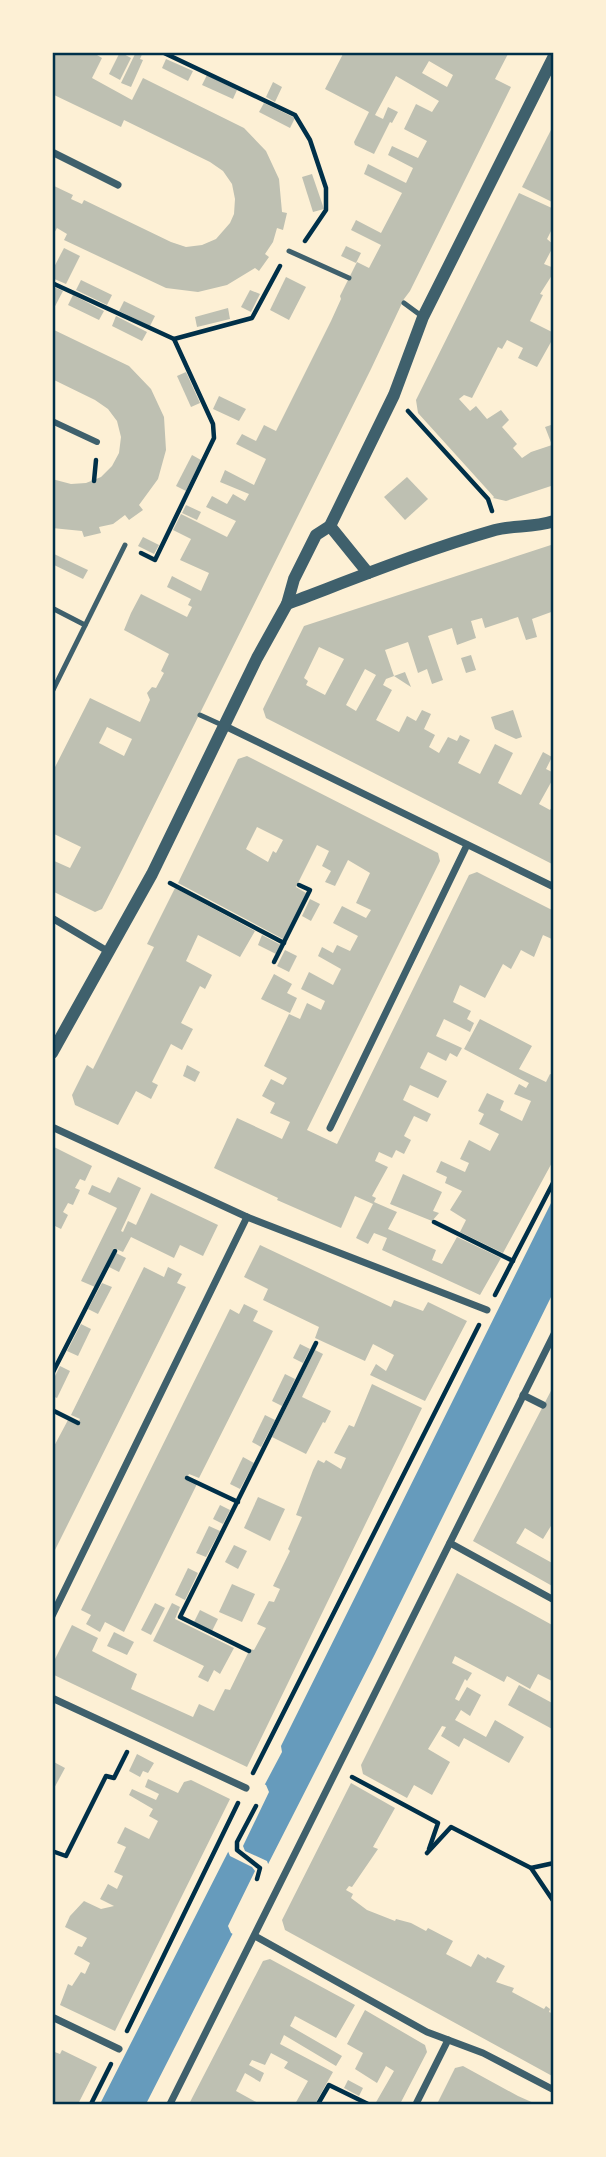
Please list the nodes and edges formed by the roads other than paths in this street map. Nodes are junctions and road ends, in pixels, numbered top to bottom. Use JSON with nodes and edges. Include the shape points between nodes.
{"nodes":[{"id":1,"x":554,"y":55,"type":"edge"},
{"id":2,"x":52,"y":152,"type":"edge"},
{"id":3,"x":118,"y":184,"type":"dead end"},
{"id":4,"x":289,"y":251,"type":"road end"},
{"id":5,"x":349,"y":278,"type":"dead end"},
{"id":6,"x":404,"y":303,"type":"dead end"},
{"id":7,"x":423,"y":317,"type":"junction"},
{"id":8,"x":52,"y":421,"type":"edge"},
{"id":9,"x":97,"y":442,"type":"dead end"},
{"id":10,"x":554,"y":521,"type":"edge"},
{"id":11,"x":330,"y":526,"type":"junction"},
{"id":12,"x":125,"y":545,"type":"road end"},
{"id":13,"x":368,"y":573,"type":"junction"},
{"id":14,"x":287,"y":604,"type":"junction"},
{"id":15,"x":52,"y":608,"type":"edge"},
{"id":16,"x":85,"y":625,"type":"junction"},
{"id":17,"x":52,"y":692,"type":"edge"},
{"id":18,"x":200,"y":715,"type":"dead end"},
{"id":19,"x":225,"y":726,"type":"junction"},
{"id":20,"x":467,"y":845,"type":"junction"},
{"id":21,"x":554,"y":887,"type":"edge"},
{"id":22,"x":52,"y":918,"type":"edge"},
{"id":23,"x":109,"y":952,"type":"junction"},
{"id":24,"x":52,"y":1054,"type":"edge"},
{"id":25,"x":52,"y":1127,"type":"edge"},
{"id":26,"x":330,"y":1128,"type":"dead end"},
{"id":27,"x":247,"y":1217,"type":"junction"},
{"id":28,"x":487,"y":1310,"type":"road end"},
{"id":29,"x":554,"y":1334,"type":"edge"},
{"id":30,"x":523,"y":1395,"type":"junction"},
{"id":31,"x":543,"y":1405,"type":"dead end"},
{"id":32,"x":450,"y":1543,"type":"junction"},
{"id":33,"x":554,"y":1600,"type":"edge"},
{"id":34,"x":52,"y":1616,"type":"edge"},
{"id":35,"x":52,"y":1698,"type":"edge"},
{"id":36,"x":246,"y":1787,"type":"road end"},
{"id":37,"x":255,"y":1936,"type":"junction"},
{"id":38,"x":52,"y":2017,"type":"edge"},
{"id":39,"x":448,"y":2040,"type":"junction"},
{"id":40,"x":119,"y":2049,"type":"road end"},
{"id":41,"x":554,"y":2090,"type":"edge"},
{"id":42,"x":170,"y":2105,"type":"edge"},
{"id":43,"x":416,"y":2105,"type":"edge"}],
"edges":[{"from":1,"to":7,"type":"street"},
{"from":2,"to":3,"type":"street"},
{"from":4,"to":5,"type":"lane"},
{"from":6,"to":7,"type":"lane"},
{"from":7,"to":11,"type":"street","via":[[394,395]]},
{"from":8,"to":9,"type":"street"},
{"from":10,"to":13,"type":"street","via":[[499,529]]},
{"from":11,"to":13,"type":"street"},
{"from":11,"to":14,"type":"street","via":[[316,535],[293,579]]},
{"from":12,"to":16,"type":"lane"},
{"from":13,"to":14,"type":"street"},
{"from":14,"to":19,"type":"street"},
{"from":15,"to":16,"type":"lane"},
{"from":16,"to":17,"type":"lane"},
{"from":18,"to":19,"type":"lane"},
{"from":19,"to":20,"type":"street"},
{"from":19,"to":23,"type":"street"},
{"from":20,"to":21,"type":"street"},
{"from":20,"to":26,"type":"street"},
{"from":22,"to":23,"type":"street"},
{"from":23,"to":24,"type":"street"},
{"from":25,"to":27,"type":"street"},
{"from":27,"to":28,"type":"street"},
{"from":27,"to":34,"type":"street"},
{"from":29,"to":30,"type":"street"},
{"from":30,"to":31,"type":"street"},
{"from":30,"to":32,"type":"street"},
{"from":32,"to":33,"type":"street"},
{"from":32,"to":37,"type":"street"},
{"from":35,"to":36,"type":"street"},
{"from":37,"to":39,"type":"street"},
{"from":37,"to":42,"type":"street"},
{"from":38,"to":40,"type":"street"},
{"from":39,"to":41,"type":"street"},
{"from":39,"to":43,"type":"street"}]}
